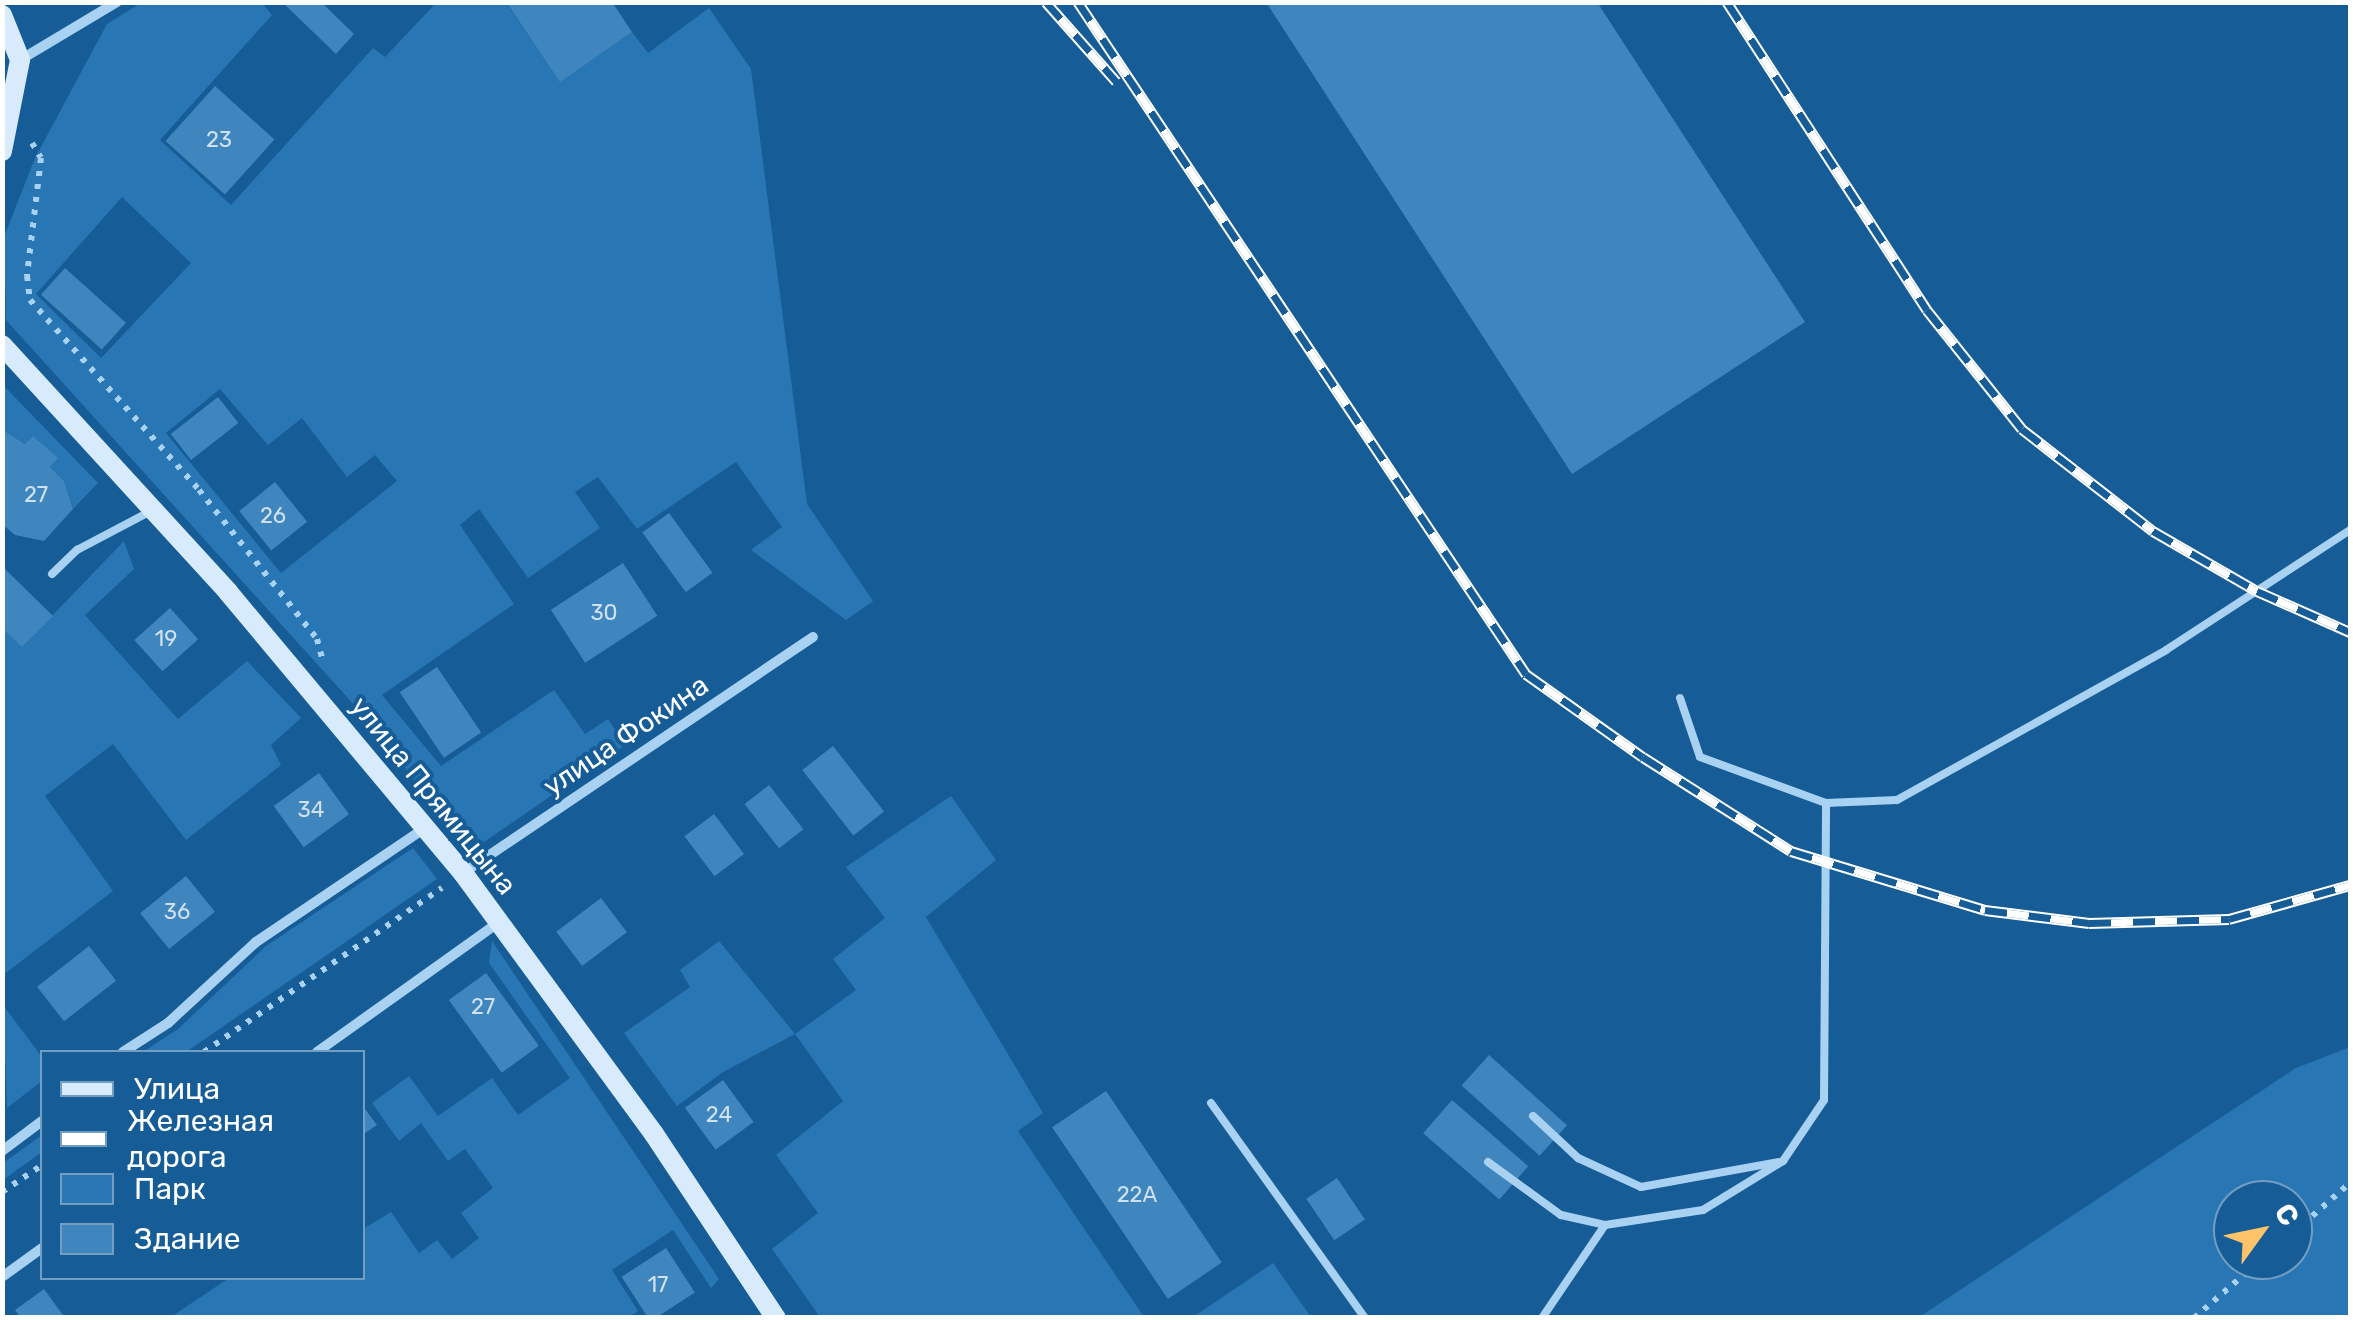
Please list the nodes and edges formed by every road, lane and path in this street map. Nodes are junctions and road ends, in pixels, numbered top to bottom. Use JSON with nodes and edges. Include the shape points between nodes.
{"nodes":[{"id":1,"x":117,"y":2,"type":"edge"},
{"id":2,"x":2,"y":15,"type":"edge"},
{"id":3,"x":20,"y":60,"type":"junction"},
{"id":4,"x":14,"y":112,"type":"junction"},
{"id":5,"x":2,"y":151,"type":"edge"},
{"id":6,"x":2,"y":345,"type":"edge"},
{"id":7,"x":153,"y":510,"type":"junction"},
{"id":8,"x":2350,"y":530,"type":"edge"},
{"id":9,"x":266,"y":572,"type":"dead end"},
{"id":10,"x":52,"y":574,"type":"dead end"},
{"id":11,"x":813,"y":637,"type":"dead end"},
{"id":12,"x":1680,"y":698,"type":"dead end"},
{"id":13,"x":1826,"y":803,"type":"junction"},
{"id":14,"x":425,"y":828,"type":"junction"},
{"id":15,"x":464,"y":873,"type":"junction"},
{"id":16,"x":500,"y":922,"type":"junction"},
{"id":17,"x":126,"y":1050,"type":"edge"},
{"id":18,"x":207,"y":1050,"type":"edge"},
{"id":19,"x":319,"y":1050,"type":"edge"},
{"id":20,"x":1211,"y":1103,"type":"dead end"},
{"id":21,"x":1533,"y":1116,"type":"dead end"},
{"id":22,"x":40,"y":1123,"type":"edge"},
{"id":23,"x":2,"y":1151,"type":"edge"},
{"id":24,"x":1784,"y":1161,"type":"junction"},
{"id":25,"x":1488,"y":1162,"type":"dead end"},
{"id":26,"x":40,"y":1165,"type":"edge"},
{"id":27,"x":2350,"y":1183,"type":"edge"},
{"id":28,"x":2,"y":1192,"type":"edge"},
{"id":29,"x":2313,"y":1215,"type":"edge"},
{"id":30,"x":1605,"y":1225,"type":"junction"},
{"id":31,"x":40,"y":1249,"type":"edge"},
{"id":32,"x":2,"y":1277,"type":"edge"},
{"id":33,"x":2238,"y":1280,"type":"edge"},
{"id":34,"x":776,"y":1318,"type":"edge"},
{"id":35,"x":1365,"y":1318,"type":"edge"},
{"id":36,"x":1542,"y":1318,"type":"edge"},
{"id":37,"x":2194,"y":1318,"type":"edge"}],
"edges":[{"from":1,"to":3,"type":"street"},
{"from":2,"to":3,"type":"street"},
{"from":3,"to":4,"type":"street"},
{"from":4,"to":5,"type":"street"},
{"from":4,"to":9,"type":"path","via":[[41,158],[30,300]]},
{"from":6,"to":7,"type":"street","name":"улица Прямицына"},
{"from":7,"to":10,"type":"lane","via":[[77,550]]},
{"from":7,"to":14,"type":"street","name":"улица Прямицына"},
{"from":8,"to":13,"type":"lane","via":[[2166,650],[1897,800]]},
{"from":11,"to":15,"type":"street","name":"улица Фокина"},
{"from":12,"to":13,"type":"lane","via":[[1700,757]]},
{"from":13,"to":24,"type":"lane","via":[[1824,1100]]},
{"from":14,"to":15,"type":"street","name":"улица Прямицына"},
{"from":14,"to":17,"type":"street","via":[[256,942],[168,1023]]},
{"from":15,"to":16,"type":"street","name":"улица Прямицына"},
{"from":15,"to":18,"type":"path"},
{"from":16,"to":19,"type":"street"},
{"from":16,"to":34,"type":"street","name":"улица Прямицына"},
{"from":20,"to":35,"type":"lane"},
{"from":21,"to":24,"type":"lane","via":[[1578,1158],[1641,1187]]},
{"from":22,"to":23,"type":"street"},
{"from":24,"to":30,"type":"lane","via":[[1702,1210]]},
{"from":25,"to":30,"type":"lane","via":[[1561,1215]]},
{"from":26,"to":28,"type":"path"},
{"from":27,"to":29,"type":"path"},
{"from":30,"to":36,"type":"lane"},
{"from":31,"to":32,"type":"street"},
{"from":33,"to":37,"type":"path"}]}
